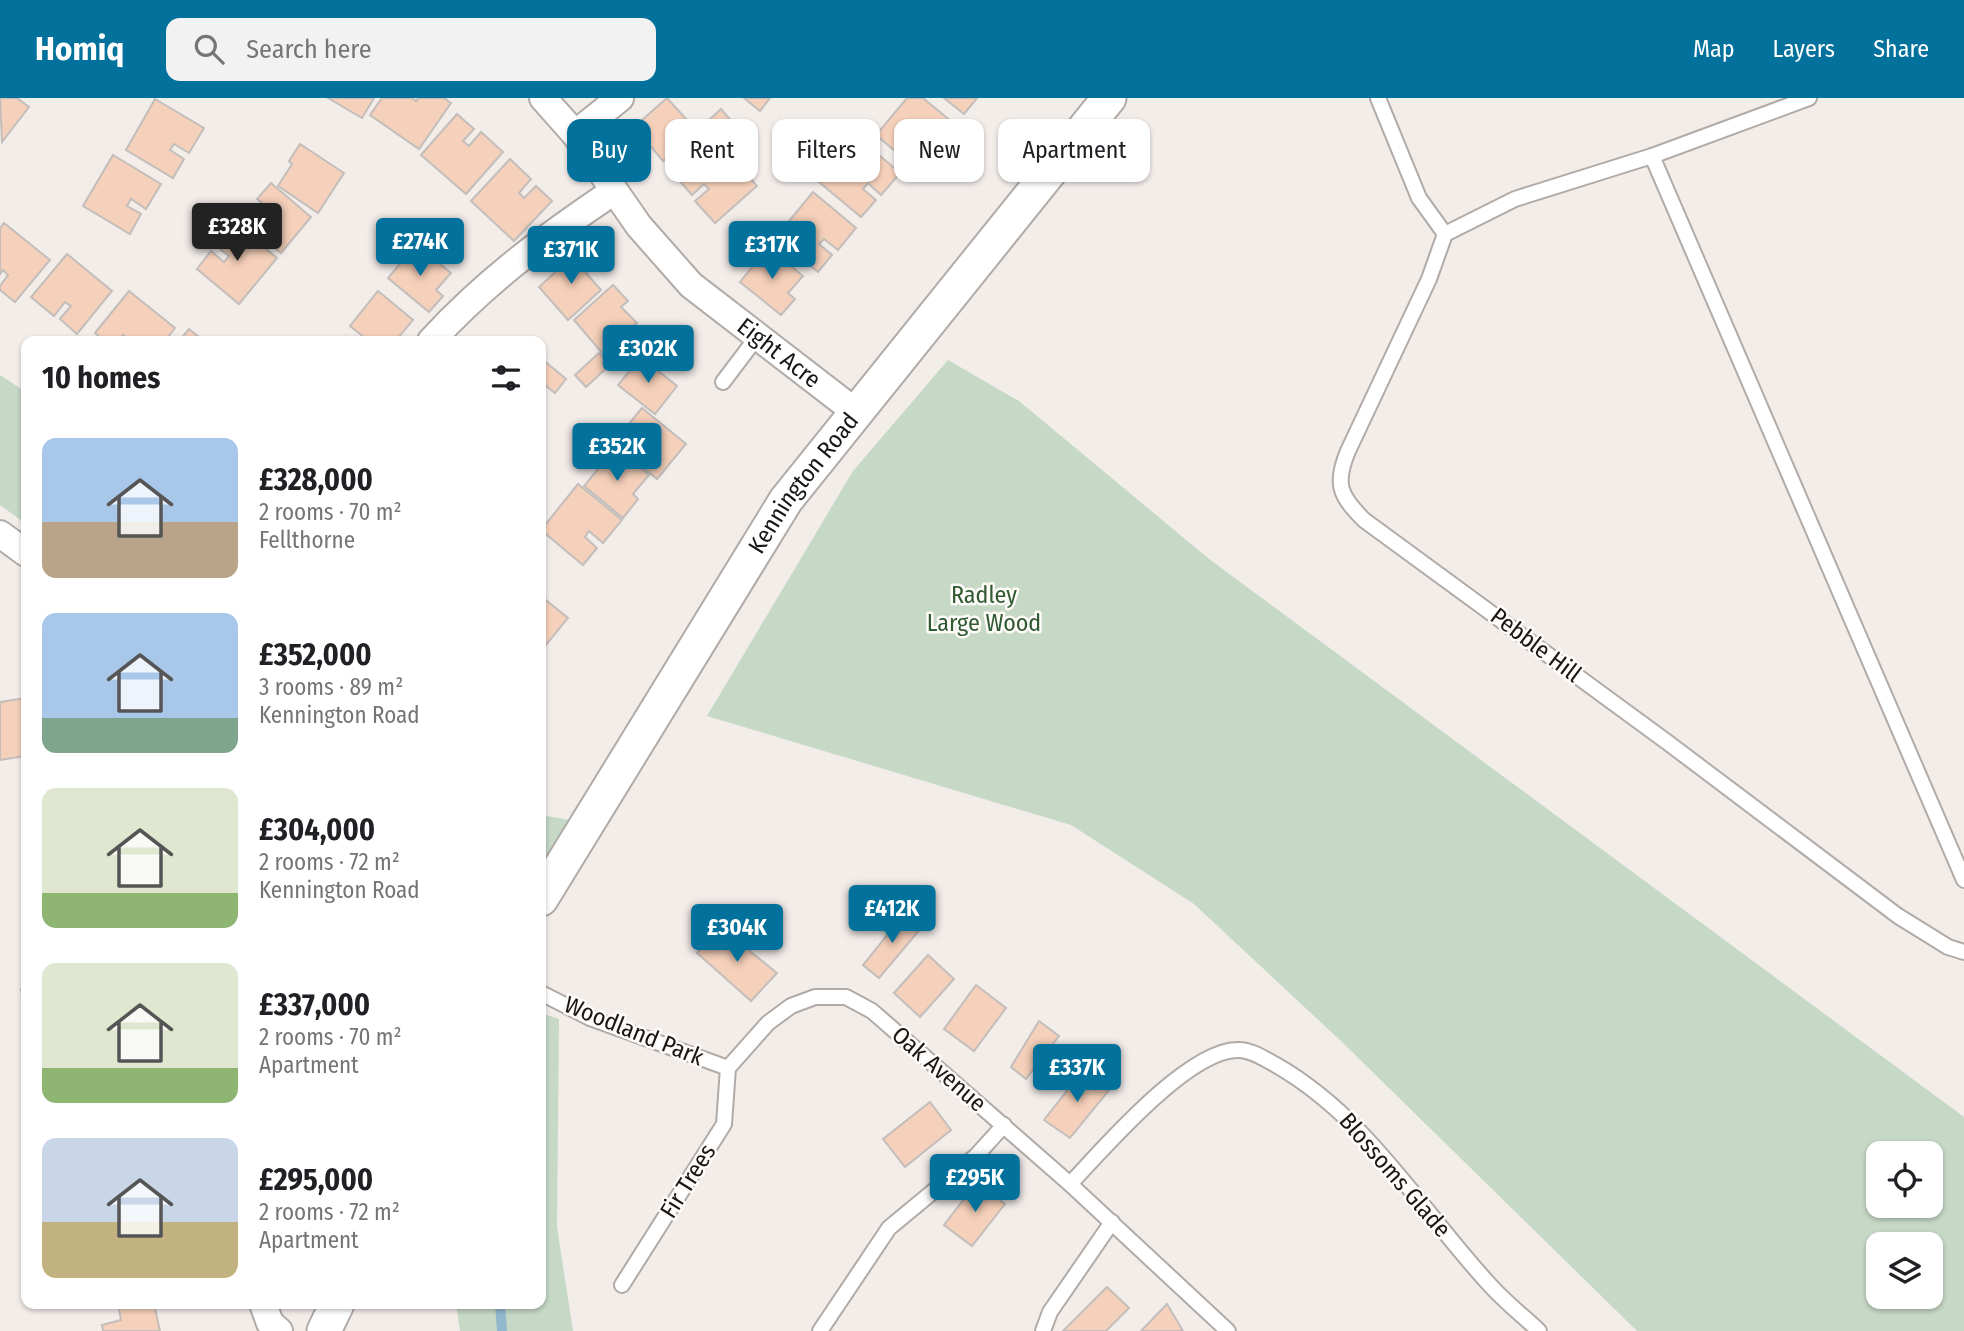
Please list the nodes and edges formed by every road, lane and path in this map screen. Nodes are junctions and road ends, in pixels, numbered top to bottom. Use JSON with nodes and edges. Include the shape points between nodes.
{"nodes":[{"id":1,"x":542,"y":98,"type":"edge"},
{"id":2,"x":620,"y":98,"type":"edge"},
{"id":3,"x":1109,"y":98,"type":"edge"},
{"id":4,"x":1378,"y":98,"type":"edge"},
{"id":5,"x":1809,"y":98,"type":"edge"},
{"id":6,"x":594,"y":119,"type":"edge"},
{"id":7,"x":567,"y":125,"type":"edge"},
{"id":8,"x":1652,"y":156,"type":"junction"},
{"id":9,"x":608,"y":182,"type":"edge"},
{"id":10,"x":614,"y":191,"type":"junction"},
{"id":11,"x":1445,"y":234,"type":"junction"},
{"id":12,"x":436,"y":336,"type":"edge"},
{"id":13,"x":758,"y":337,"type":"junction"},
{"id":14,"x":723,"y":382,"type":"dead end"},
{"id":15,"x":858,"y":413,"type":"junction"},
{"id":16,"x":0,"y":534,"type":"edge"},
{"id":17,"x":21,"y":549,"type":"edge"},
{"id":18,"x":1964,"y":880,"type":"edge"},
{"id":19,"x":546,"y":891,"type":"edge"},
{"id":20,"x":1964,"y":952,"type":"edge"},
{"id":21,"x":546,"y":996,"type":"edge"},
{"id":22,"x":728,"y":1068,"type":"junction"},
{"id":23,"x":1004,"y":1125,"type":"junction"},
{"id":24,"x":1070,"y":1184,"type":"junction"},
{"id":25,"x":1112,"y":1222,"type":"junction"},
{"id":26,"x":622,"y":1285,"type":"dead end"},
{"id":27,"x":265,"y":1309,"type":"edge"},
{"id":28,"x":335,"y":1309,"type":"edge"},
{"id":29,"x":279,"y":1331,"type":"edge"},
{"id":30,"x":324,"y":1331,"type":"edge"},
{"id":31,"x":820,"y":1331,"type":"edge"},
{"id":32,"x":1043,"y":1331,"type":"edge"},
{"id":33,"x":1228,"y":1331,"type":"edge"},
{"id":34,"x":1539,"y":1331,"type":"edge"}],
"edges":[{"from":1,"to":7,"type":"street","name":"Eight Acre"},
{"from":2,"to":6,"type":"street"},
{"from":3,"to":15,"type":"street","name":"Kennington Road"},
{"from":4,"to":11,"type":"lane","via":[[1419,198]]},
{"from":5,"to":8,"type":"lane"},
{"from":8,"to":11,"type":"lane","via":[[1516,199]]},
{"from":8,"to":18,"type":"lane"},
{"from":9,"to":10,"type":"street","name":"Eight Acre"},
{"from":10,"to":12,"type":"street","via":[[531,247]]},
{"from":10,"to":13,"type":"street","name":"Eight Acre","via":[[691,285]]},
{"from":11,"to":20,"type":"lane","name":"Pebble Hill","via":[[1429,279],[1341,467],[1347,503],[1898,916]]},
{"from":13,"to":14,"type":"lane"},
{"from":13,"to":15,"type":"street","name":"Eight Acre"},
{"from":15,"to":19,"type":"street","name":"Kennington Road","via":[[786,500]]},
{"from":16,"to":17,"type":"street"},
{"from":21,"to":22,"type":"lane","name":"Woodland Park","via":[[590,1018]]},
{"from":22,"to":23,"type":"lane","name":"Oak Avenue","via":[[768,1023],[792,1006],[815,997],[846,997],[872,1011]]},
{"from":22,"to":26,"type":"lane","name":"Fir Trees","via":[[724,1124]]},
{"from":23,"to":24,"type":"lane","name":"Oak Avenue"},
{"from":23,"to":31,"type":"lane","via":[[976,1156],[889,1228]]},
{"from":24,"to":25,"type":"lane","name":"Oak Avenue"},
{"from":24,"to":34,"type":"lane","name":"Blossoms Glade","via":[[1168,1086],[1208,1058],[1237,1049],[1259,1055],[1298,1078],[1373,1143],[1490,1285]]},
{"from":25,"to":32,"type":"lane","via":[[1050,1312]]},
{"from":25,"to":33,"type":"lane","name":"Oak Avenue"},
{"from":27,"to":29,"type":"street"},
{"from":28,"to":30,"type":"street"}]}
